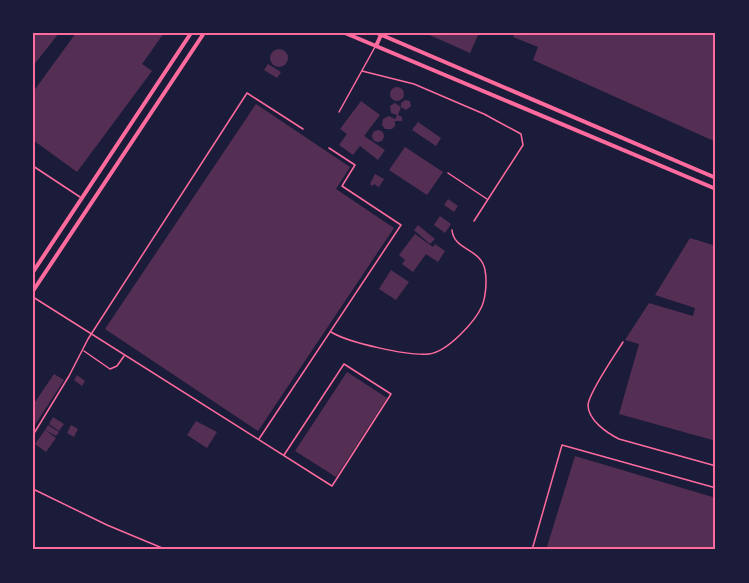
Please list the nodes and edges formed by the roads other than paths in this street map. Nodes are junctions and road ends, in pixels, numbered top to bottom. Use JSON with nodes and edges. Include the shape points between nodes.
{"nodes":[{"id":1,"x":191,"y":33,"type":"edge"},
{"id":2,"x":204,"y":33,"type":"edge"},
{"id":3,"x":345,"y":33,"type":"edge"},
{"id":4,"x":379,"y":34,"type":"edge"},
{"id":5,"x":376,"y":46,"type":"junction"},
{"id":6,"x":362,"y":71,"type":"junction"},
{"id":7,"x":339,"y":112,"type":"dead end"},
{"id":8,"x":303,"y":129,"type":"dead end"},
{"id":9,"x":613,"y":135,"type":"junction"},
{"id":10,"x":610,"y":143,"type":"junction"},
{"id":11,"x":329,"y":148,"type":"dead end"},
{"id":12,"x":33,"y":166,"type":"edge"},
{"id":13,"x":448,"y":173,"type":"dead end"},
{"id":14,"x":716,"y":178,"type":"edge"},
{"id":15,"x":716,"y":189,"type":"edge"},
{"id":16,"x":82,"y":199,"type":"junction"},
{"id":17,"x":488,"y":199,"type":"junction"},
{"id":18,"x":474,"y":221,"type":"dead end"},
{"id":19,"x":452,"y":230,"type":"dead end"},
{"id":20,"x":33,"y":272,"type":"edge"},
{"id":21,"x":33,"y":291,"type":"edge"},
{"id":22,"x":33,"y":297,"type":"edge"},
{"id":23,"x":330,"y":332,"type":"junction"},
{"id":24,"x":92,"y":334,"type":"junction"},
{"id":25,"x":623,"y":342,"type":"dead end"},
{"id":26,"x":83,"y":351,"type":"junction"},
{"id":27,"x":125,"y":355,"type":"junction"},
{"id":28,"x":33,"y":435,"type":"edge"},
{"id":29,"x":259,"y":439,"type":"junction"},
{"id":30,"x":284,"y":455,"type":"junction"},
{"id":31,"x":716,"y":466,"type":"edge"},
{"id":32,"x":716,"y":488,"type":"edge"},
{"id":33,"x":33,"y":489,"type":"edge"},
{"id":34,"x":167,"y":550,"type":"edge"},
{"id":35,"x":532,"y":550,"type":"edge"}],
"edges":[{"from":1,"to":16,"type":"street"},
{"from":2,"to":21,"type":"street"},
{"from":3,"to":5,"type":"street"},
{"from":4,"to":5,"type":"street"},
{"from":4,"to":9,"type":"street"},
{"from":5,"to":6,"type":"lane"},
{"from":5,"to":10,"type":"street"},
{"from":6,"to":7,"type":"lane"},
{"from":6,"to":17,"type":"lane","via":[[414,84],[521,134],[523,144]]},
{"from":8,"to":24,"type":"lane","via":[[247,93]]},
{"from":9,"to":10,"type":"street"},
{"from":9,"to":14,"type":"street"},
{"from":10,"to":15,"type":"street"},
{"from":11,"to":23,"type":"lane","via":[[355,165],[342,186],[401,225]]},
{"from":12,"to":16,"type":"lane"},
{"from":13,"to":17,"type":"lane"},
{"from":16,"to":20,"type":"street"},
{"from":17,"to":18,"type":"lane"},
{"from":19,"to":23,"type":"lane","via":[[458,244],[479,257],[486,274],[479,312],[450,344],[435,352],[418,353],[358,342]]},
{"from":22,"to":24,"type":"lane"},
{"from":23,"to":29,"type":"lane"},
{"from":24,"to":26,"type":"lane"},
{"from":24,"to":27,"type":"lane"},
{"from":25,"to":31,"type":"lane","via":[[589,399],[590,412],[597,423],[619,439]]},
{"from":26,"to":27,"type":"lane","via":[[110,369]]},
{"from":26,"to":28,"type":"lane"},
{"from":27,"to":29,"type":"lane"},
{"from":29,"to":30,"type":"lane"},
{"from":30,"to":30,"type":"lane","via":[[332,486],[391,394],[344,363]]},
{"from":32,"to":35,"type":"lane","via":[[562,445]]},
{"from":33,"to":34,"type":"lane"}]}
